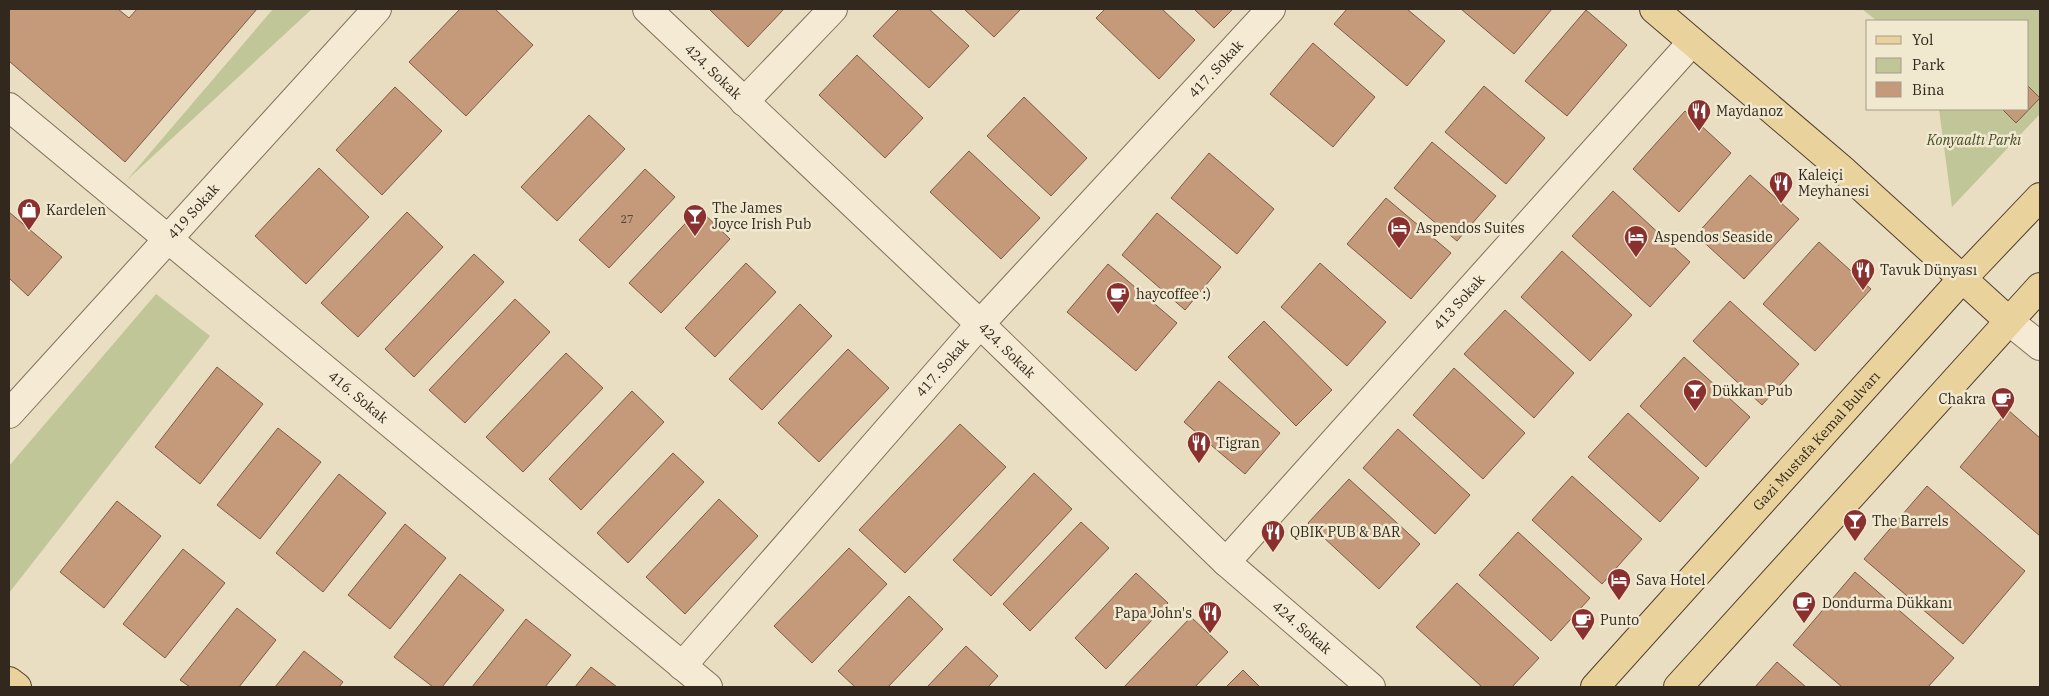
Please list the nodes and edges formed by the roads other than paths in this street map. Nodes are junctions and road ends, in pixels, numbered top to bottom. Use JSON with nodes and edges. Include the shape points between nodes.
{"nodes":[{"id":1,"x":377,"y":9,"type":"edge"},
{"id":2,"x":646,"y":9,"type":"edge"},
{"id":3,"x":833,"y":9,"type":"edge"},
{"id":4,"x":1271,"y":9,"type":"edge"},
{"id":5,"x":1654,"y":9,"type":"edge"},
{"id":6,"x":1692,"y":42,"type":"junction"},
{"id":7,"x":744,"y":102,"type":"junction"},
{"id":8,"x":9,"y":107,"type":"edge"},
{"id":9,"x":2040,"y":197,"type":"edge"},
{"id":10,"x":170,"y":238,"type":"junction"},
{"id":11,"x":1962,"y":279,"type":"junction"},
{"id":12,"x":2040,"y":287,"type":"edge"},
{"id":13,"x":2009,"y":321,"type":"junction"},
{"id":14,"x":980,"y":324,"type":"junction"},
{"id":15,"x":2040,"y":346,"type":"edge"},
{"id":16,"x":9,"y":414,"type":"edge"},
{"id":17,"x":1226,"y":562,"type":"junction"},
{"id":18,"x":682,"y":666,"type":"junction"},
{"id":19,"x":9,"y":681,"type":"edge"},
{"id":20,"x":17,"y":687,"type":"edge"},
{"id":21,"x":708,"y":687,"type":"edge"},
{"id":22,"x":1371,"y":687,"type":"edge"},
{"id":23,"x":1595,"y":687,"type":"edge"},
{"id":24,"x":1678,"y":687,"type":"edge"}],
"edges":[{"from":1,"to":10,"type":"street","name":"419 Sokak"},
{"from":2,"to":7,"type":"street","name":"424. Sokak"},
{"from":3,"to":7,"type":"street"},
{"from":4,"to":14,"type":"street","name":"417. Sokak"},
{"from":5,"to":6,"type":"main road"},
{"from":6,"to":11,"type":"main road","via":[[1845,172]]},
{"from":6,"to":17,"type":"street","name":"413 Sokak"},
{"from":7,"to":14,"type":"street","name":"424. Sokak"},
{"from":8,"to":10,"type":"street","name":"416. Sokak"},
{"from":9,"to":11,"type":"main road","name":"Gazi Mustafa Kemal Bulvarı"},
{"from":10,"to":16,"type":"street","name":"419 Sokak"},
{"from":10,"to":18,"type":"street","name":"416. Sokak"},
{"from":11,"to":13,"type":"main road"},
{"from":11,"to":23,"type":"main road","name":"Gazi Mustafa Kemal Bulvarı"},
{"from":12,"to":13,"type":"main road"},
{"from":13,"to":15,"type":"street"},
{"from":13,"to":24,"type":"main road"},
{"from":14,"to":17,"type":"street","name":"424. Sokak"},
{"from":14,"to":18,"type":"street","name":"417. Sokak"},
{"from":17,"to":22,"type":"street","name":"424. Sokak"},
{"from":18,"to":21,"type":"street","name":"416. Sokak"},
{"from":19,"to":20,"type":"main road"}]}
